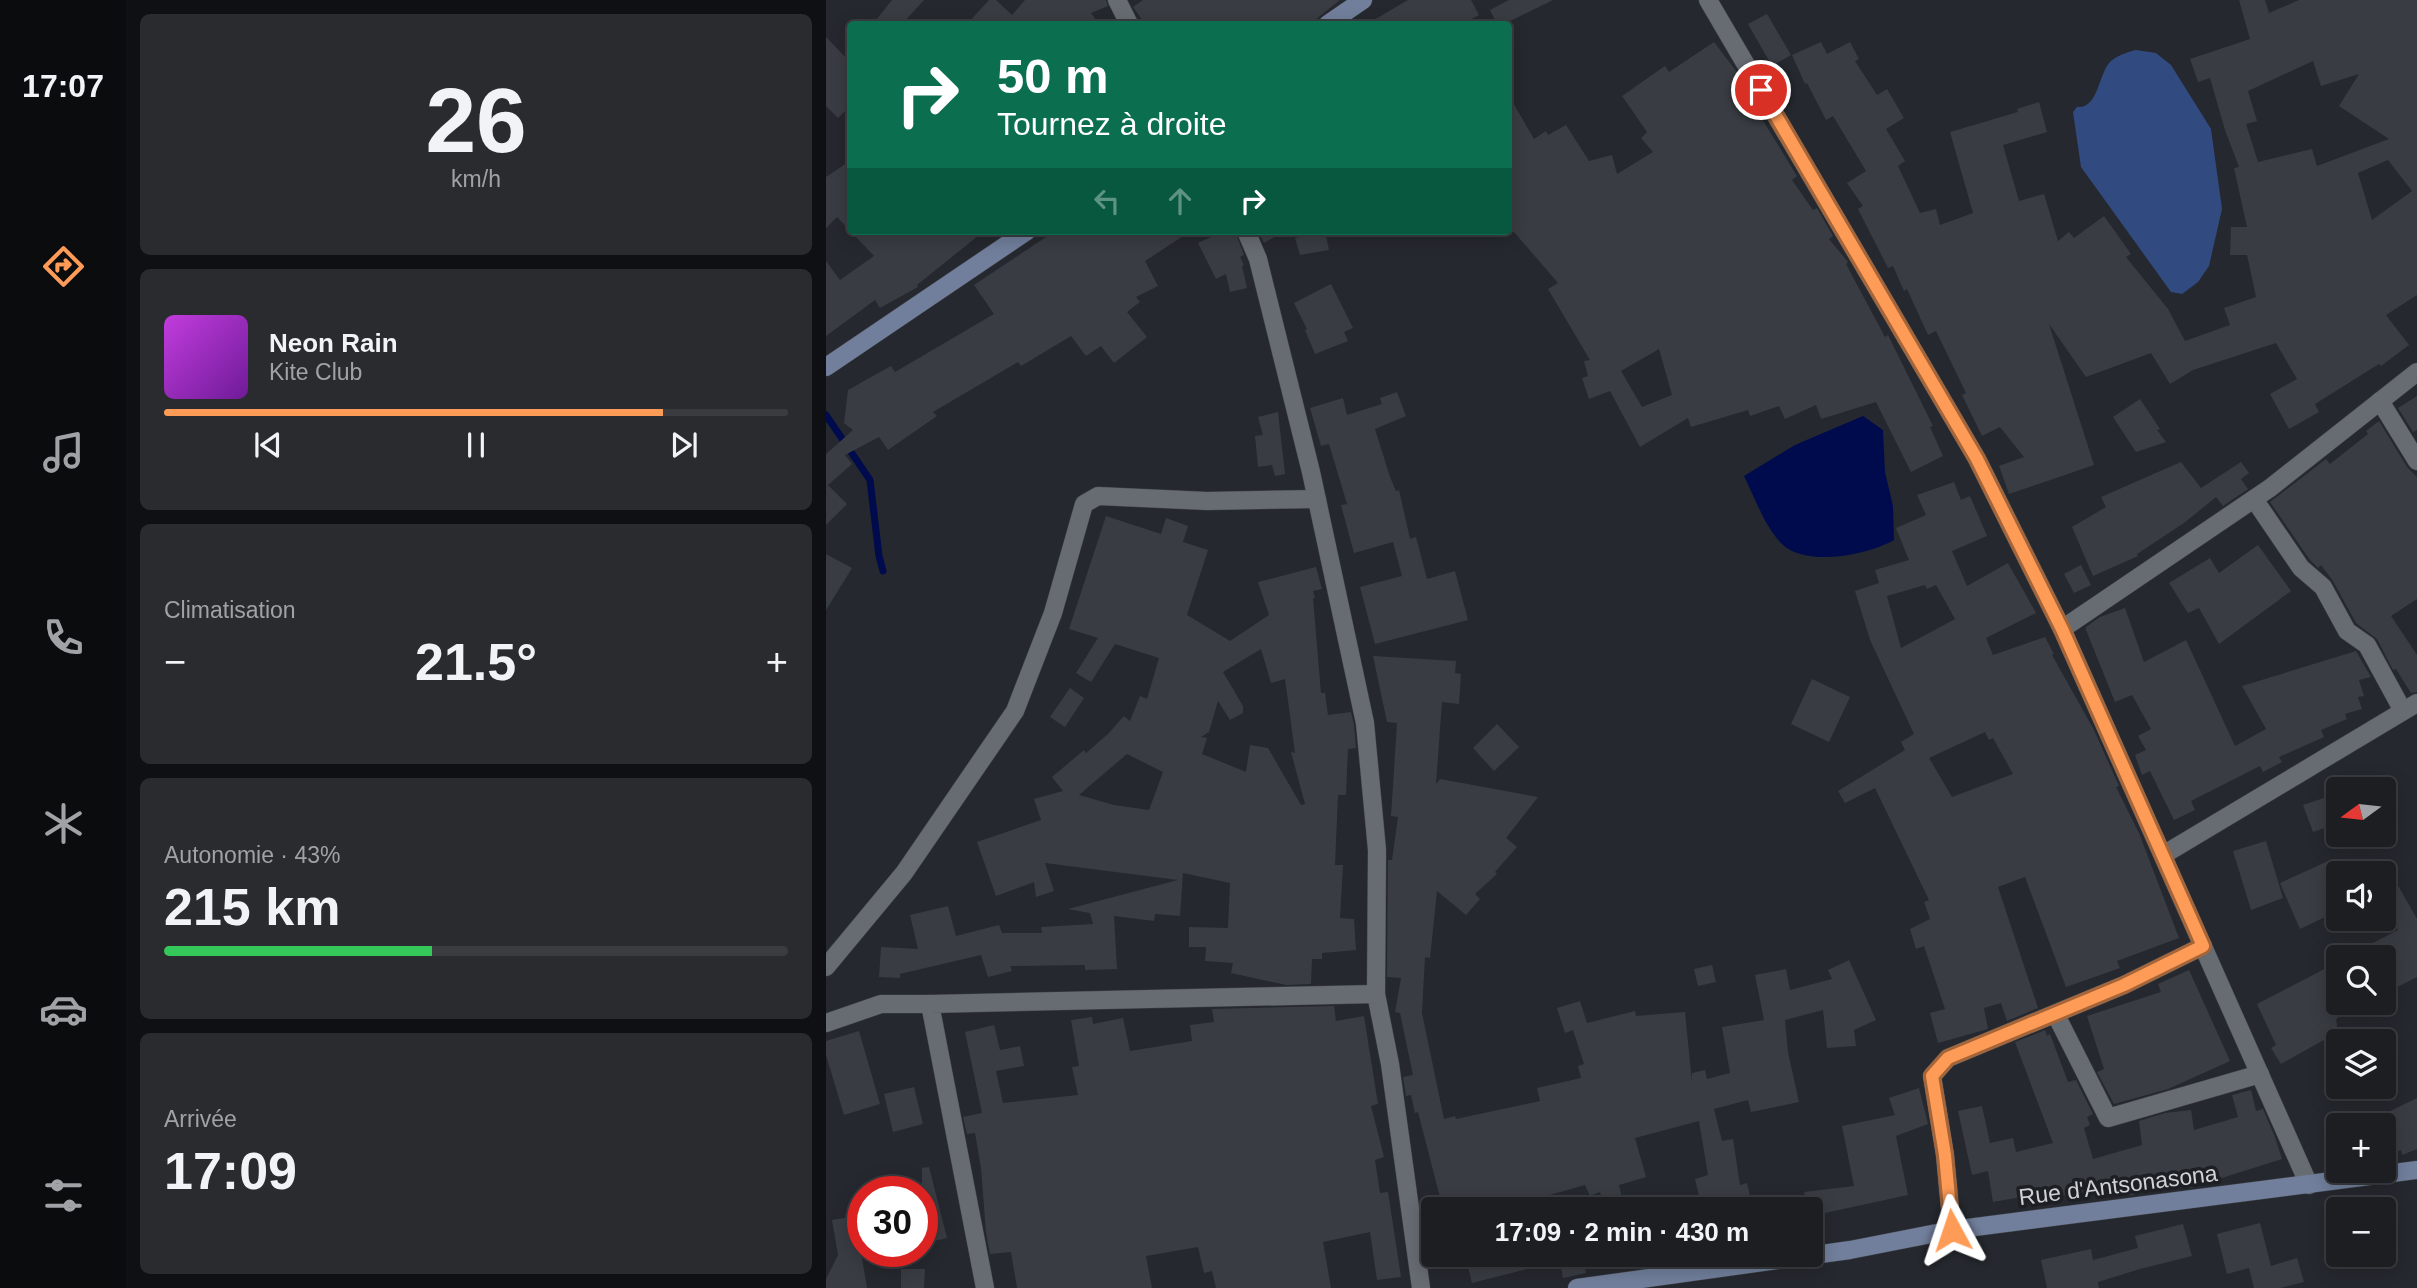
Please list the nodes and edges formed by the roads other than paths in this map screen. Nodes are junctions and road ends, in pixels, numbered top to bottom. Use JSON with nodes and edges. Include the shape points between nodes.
{"nodes":[{"id":1,"x":1363,"y":0,"type":"edge"},
{"id":2,"x":1708,"y":0,"type":"edge"},
{"id":3,"x":1121,"y":2,"type":"edge"},
{"id":4,"x":1128,"y":21,"type":"edge"},
{"id":5,"x":1332,"y":21,"type":"edge"},
{"id":6,"x":1021,"y":235,"type":"edge"},
{"id":7,"x":1248,"y":235,"type":"edge"},
{"id":8,"x":826,"y":367,"type":"edge"},
{"id":9,"x":2417,"y":372,"type":"edge"},
{"id":10,"x":2380,"y":401,"type":"junction"},
{"id":11,"x":2417,"y":461,"type":"edge"},
{"id":12,"x":1317,"y":499,"type":"junction"},
{"id":13,"x":2255,"y":499,"type":"junction"},
{"id":14,"x":2062,"y":629,"type":"junction"},
{"id":15,"x":2410,"y":707,"type":"edge"},
{"id":16,"x":2163,"y":855,"type":"junction"},
{"id":17,"x":2203,"y":946,"type":"junction"},
{"id":18,"x":826,"y":967,"type":"edge"},
{"id":19,"x":1376,"y":994,"type":"junction"},
{"id":20,"x":930,"y":1004,"type":"junction"},
{"id":21,"x":2056,"y":1015,"type":"junction"},
{"id":22,"x":826,"y":1023,"type":"edge"},
{"id":23,"x":2260,"y":1074,"type":"junction"},
{"id":24,"x":2417,"y":1170,"type":"edge"},
{"id":25,"x":2309,"y":1185,"type":"junction"},
{"id":26,"x":1952,"y":1230,"type":"junction"},
{"id":27,"x":985,"y":1288,"type":"edge"},
{"id":28,"x":1421,"y":1288,"type":"edge"},
{"id":29,"x":1577,"y":1288,"type":"edge"}],
"edges":[{"from":1,"to":5,"type":"street"},
{"from":2,"to":14,"type":"street","via":[[1977,459]]},
{"from":3,"to":4,"type":"street"},
{"from":6,"to":8,"type":"street"},
{"from":7,"to":12,"type":"street","via":[[1258,259]]},
{"from":9,"to":10,"type":"street"},
{"from":10,"to":11,"type":"street"},
{"from":10,"to":13,"type":"street"},
{"from":12,"to":18,"type":"street","via":[[1207,501],[1098,496],[1084,504],[1053,612],[1016,711],[904,873]]},
{"from":12,"to":19,"type":"street","via":[[1365,723],[1377,850]]},
{"from":13,"to":14,"type":"street"},
{"from":13,"to":15,"type":"street","via":[[2301,568],[2323,587],[2347,631],[2367,645]]},
{"from":14,"to":16,"type":"street"},
{"from":15,"to":16,"type":"street"},
{"from":16,"to":17,"type":"street"},
{"from":17,"to":21,"type":"street"},
{"from":17,"to":23,"type":"street"},
{"from":19,"to":20,"type":"street"},
{"from":19,"to":28,"type":"street"},
{"from":20,"to":22,"type":"street","via":[[881,1004]]},
{"from":20,"to":27,"type":"street"},
{"from":21,"to":23,"type":"street","via":[[2108,1118]]},
{"from":21,"to":26,"type":"street","via":[[1948,1058],[1932,1076]]},
{"from":23,"to":25,"type":"street"},
{"from":24,"to":25,"type":"street","name":"Rue d'Antsonasona"},
{"from":25,"to":26,"type":"street","name":"Rue d'Antsonasona"},
{"from":26,"to":29,"type":"street","name":"Rue d'Antsonasona","via":[[1850,1250]]}]}
